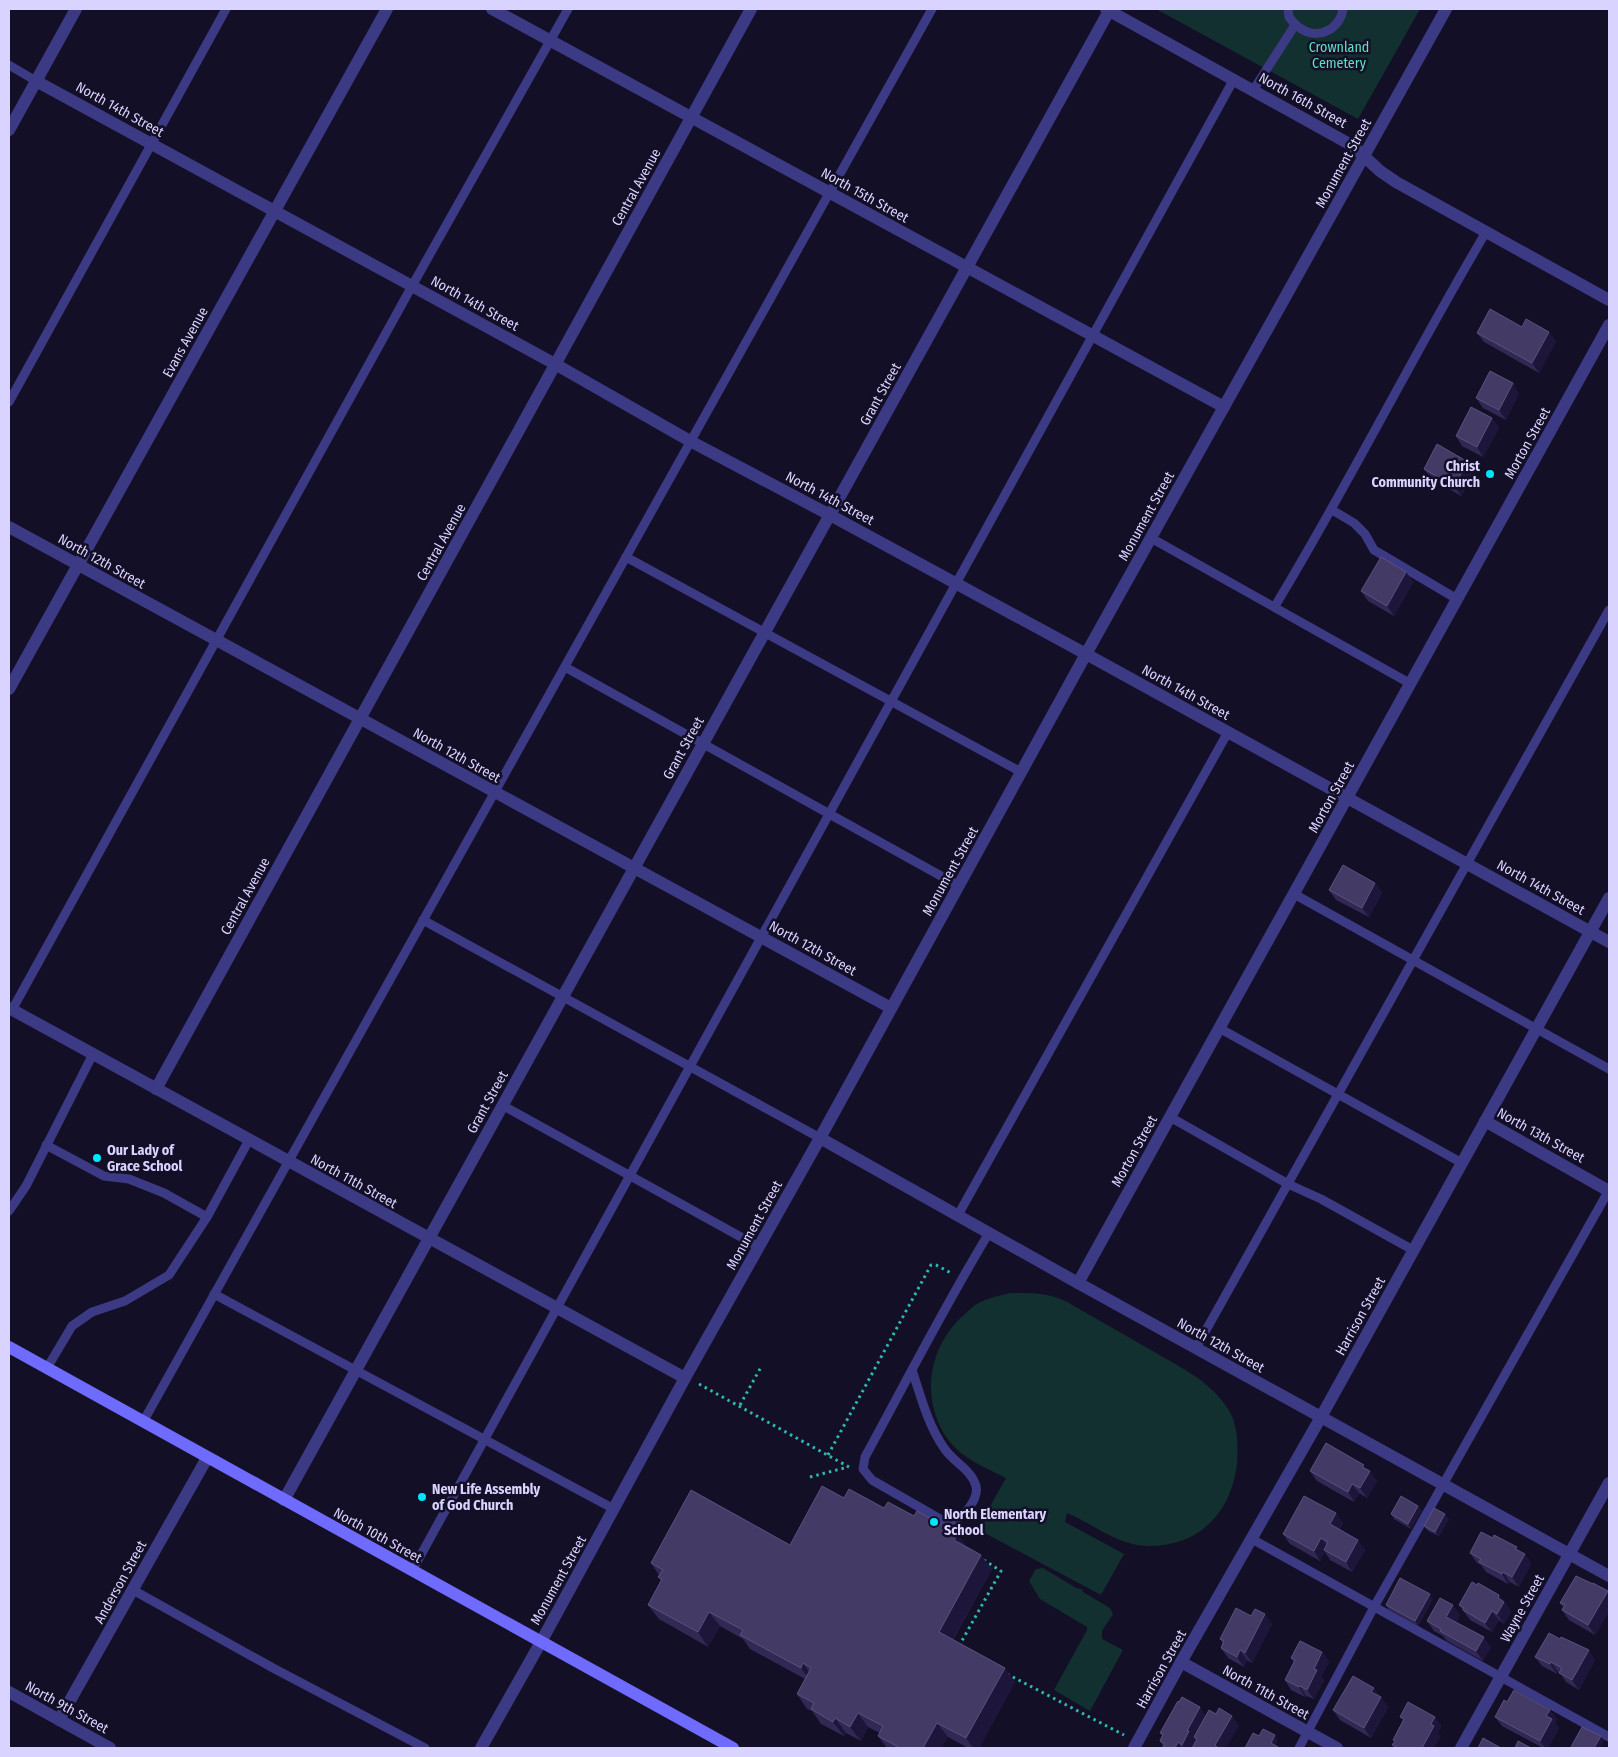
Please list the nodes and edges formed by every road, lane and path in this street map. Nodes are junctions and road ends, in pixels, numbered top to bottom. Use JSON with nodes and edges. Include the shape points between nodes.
{"nodes":[{"id":1,"x":76,"y":9,"type":"edge"},
{"id":2,"x":226,"y":9,"type":"edge"},
{"id":3,"x":387,"y":9,"type":"edge"},
{"id":4,"x":492,"y":9,"type":"edge"},
{"id":5,"x":568,"y":9,"type":"edge"},
{"id":6,"x":752,"y":9,"type":"edge"},
{"id":7,"x":932,"y":9,"type":"edge"},
{"id":8,"x":1288,"y":9,"type":"edge"},
{"id":9,"x":1343,"y":9,"type":"edge"},
{"id":10,"x":1446,"y":9,"type":"edge"},
{"id":11,"x":1107,"y":10,"type":"edge"},
{"id":12,"x":1295,"y":24,"type":"junction"},
{"id":13,"x":550,"y":40,"type":"junction"},
{"id":14,"x":9,"y":65,"type":"edge"},
{"id":15,"x":1234,"y":79,"type":"junction"},
{"id":16,"x":36,"y":81,"type":"junction"},
{"id":17,"x":1254,"y":89,"type":"junction"},
{"id":18,"x":692,"y":117,"type":"junction"},
{"id":19,"x":9,"y":130,"type":"edge"},
{"id":20,"x":151,"y":144,"type":"junction"},
{"id":21,"x":1364,"y":154,"type":"junction"},
{"id":22,"x":829,"y":192,"type":"junction"},
{"id":23,"x":275,"y":211,"type":"junction"},
{"id":24,"x":1486,"y":232,"type":"junction"},
{"id":25,"x":967,"y":267,"type":"junction"},
{"id":26,"x":412,"y":286,"type":"junction"},
{"id":27,"x":1609,"y":300,"type":"edge"},
{"id":28,"x":1609,"y":325,"type":"edge"},
{"id":29,"x":1092,"y":336,"type":"junction"},
{"id":30,"x":555,"y":364,"type":"junction"},
{"id":31,"x":9,"y":402,"type":"edge"},
{"id":32,"x":1224,"y":407,"type":"junction"},
{"id":33,"x":690,"y":441,"type":"junction"},
{"id":34,"x":1332,"y":510,"type":"junction"},
{"id":35,"x":830,"y":514,"type":"junction"},
{"id":36,"x":9,"y":527,"type":"edge"},
{"id":37,"x":1151,"y":538,"type":"junction"},
{"id":38,"x":626,"y":557,"type":"junction"},
{"id":39,"x":78,"y":565,"type":"junction"},
{"id":40,"x":956,"y":583,"type":"junction"},
{"id":41,"x":1457,"y":599,"type":"junction"},
{"id":42,"x":1275,"y":606,"type":"junction"},
{"id":43,"x":1609,"y":610,"type":"edge"},
{"id":44,"x":764,"y":633,"type":"junction"},
{"id":45,"x":216,"y":640,"type":"junction"},
{"id":46,"x":1086,"y":654,"type":"junction"},
{"id":47,"x":565,"y":666,"type":"junction"},
{"id":48,"x":1410,"y":684,"type":"junction"},
{"id":49,"x":9,"y":689,"type":"edge"},
{"id":50,"x":891,"y":701,"type":"junction"},
{"id":51,"x":360,"y":719,"type":"junction"},
{"id":52,"x":1228,"y":732,"type":"junction"},
{"id":53,"x":703,"y":744,"type":"junction"},
{"id":54,"x":1021,"y":772,"type":"junction"},
{"id":55,"x":494,"y":792,"type":"junction"},
{"id":56,"x":1347,"y":798,"type":"junction"},
{"id":57,"x":829,"y":814,"type":"junction"},
{"id":58,"x":1467,"y":864,"type":"junction"},
{"id":59,"x":634,"y":868,"type":"junction"},
{"id":60,"x":958,"y":886,"type":"junction"},
{"id":61,"x":1294,"y":894,"type":"junction"},
{"id":62,"x":1609,"y":898,"type":"edge"},
{"id":63,"x":423,"y":920,"type":"junction"},
{"id":64,"x":1590,"y":932,"type":"junction"},
{"id":65,"x":761,"y":937,"type":"junction"},
{"id":66,"x":1609,"y":942,"type":"edge"},
{"id":67,"x":1413,"y":960,"type":"junction"},
{"id":68,"x":562,"y":997,"type":"junction"},
{"id":69,"x":891,"y":1008,"type":"junction"},
{"id":70,"x":10,"y":1009,"type":"edge"},
{"id":71,"x":1219,"y":1028,"type":"junction"},
{"id":72,"x":1536,"y":1029,"type":"junction"},
{"id":73,"x":93,"y":1054,"type":"junction"},
{"id":74,"x":690,"y":1066,"type":"junction"},
{"id":75,"x":1609,"y":1069,"type":"edge"},
{"id":76,"x":156,"y":1089,"type":"junction"},
{"id":77,"x":1338,"y":1093,"type":"junction"},
{"id":78,"x":502,"y":1105,"type":"junction"},
{"id":79,"x":1170,"y":1117,"type":"junction"},
{"id":80,"x":1485,"y":1121,"type":"junction"},
{"id":81,"x":820,"y":1138,"type":"junction"},
{"id":82,"x":249,"y":1140,"type":"junction"},
{"id":83,"x":46,"y":1145,"type":"junction"},
{"id":84,"x":288,"y":1162,"type":"junction"},
{"id":85,"x":1462,"y":1163,"type":"junction"},
{"id":86,"x":630,"y":1175,"type":"junction"},
{"id":87,"x":1288,"y":1184,"type":"junction"},
{"id":88,"x":1609,"y":1190,"type":"edge"},
{"id":89,"x":9,"y":1211,"type":"edge"},
{"id":90,"x":958,"y":1215,"type":"junction"},
{"id":91,"x":207,"y":1217,"type":"junction"},
{"id":92,"x":989,"y":1233,"type":"junction"},
{"id":93,"x":428,"y":1239,"type":"junction"},
{"id":94,"x":759,"y":1247,"type":"junction"},
{"id":95,"x":1414,"y":1250,"type":"junction"},
{"id":96,"x":962,"y":1279,"type":"junction"},
{"id":97,"x":1078,"y":1283,"type":"junction"},
{"id":98,"x":214,"y":1294,"type":"junction"},
{"id":99,"x":556,"y":1308,"type":"junction"},
{"id":100,"x":9,"y":1347,"type":"edge"},
{"id":101,"x":1196,"y":1348,"type":"junction"},
{"id":102,"x":761,"y":1367,"type":"dead end"},
{"id":103,"x":47,"y":1368,"type":"junction"},
{"id":104,"x":355,"y":1370,"type":"junction"},
{"id":105,"x":912,"y":1370,"type":"junction"},
{"id":106,"x":685,"y":1378,"type":"junction"},
{"id":107,"x":740,"y":1405,"type":"junction"},
{"id":108,"x":1321,"y":1417,"type":"junction"},
{"id":109,"x":143,"y":1422,"type":"junction"},
{"id":110,"x":484,"y":1439,"type":"junction"},
{"id":111,"x":828,"y":1455,"type":"junction"},
{"id":112,"x":207,"y":1458,"type":"junction"},
{"id":113,"x":850,"y":1467,"type":"junction"},
{"id":114,"x":863,"y":1468,"type":"junction"},
{"id":115,"x":810,"y":1477,"type":"dead end"},
{"id":116,"x":1609,"y":1483,"type":"edge"},
{"id":117,"x":1443,"y":1484,"type":"junction"},
{"id":118,"x":284,"y":1500,"type":"junction"},
{"id":119,"x":614,"y":1509,"type":"junction"},
{"id":120,"x":1252,"y":1538,"type":"junction"},
{"id":121,"x":1570,"y":1554,"type":"junction"},
{"id":122,"x":979,"y":1557,"type":"edge"},
{"id":123,"x":412,"y":1571,"type":"junction"},
{"id":124,"x":1609,"y":1576,"type":"edge"},
{"id":125,"x":133,"y":1590,"type":"junction"},
{"id":126,"x":1374,"y":1607,"type":"junction"},
{"id":127,"x":541,"y":1642,"type":"junction"},
{"id":128,"x":958,"y":1648,"type":"edge"},
{"id":129,"x":1181,"y":1662,"type":"junction"},
{"id":130,"x":1001,"y":1671,"type":"edge"},
{"id":131,"x":1500,"y":1678,"type":"junction"},
{"id":132,"x":9,"y":1692,"type":"edge"},
{"id":133,"x":59,"y":1720,"type":"junction"},
{"id":134,"x":1308,"y":1732,"type":"junction"},
{"id":135,"x":1609,"y":1737,"type":"edge"},
{"id":136,"x":1136,"y":1745,"type":"edge"},
{"id":137,"x":110,"y":1748,"type":"edge"},
{"id":138,"x":425,"y":1748,"type":"edge"},
{"id":139,"x":481,"y":1748,"type":"edge"},
{"id":140,"x":733,"y":1748,"type":"edge"},
{"id":141,"x":1299,"y":1748,"type":"edge"},
{"id":142,"x":1337,"y":1748,"type":"edge"},
{"id":143,"x":1461,"y":1748,"type":"edge"}],
"edges":[{"from":1,"to":16,"type":"street"},
{"from":2,"to":20,"type":"lane"},
{"from":3,"to":23,"type":"street","name":"Evans Avenue"},
{"from":4,"to":13,"type":"street","name":"North 15th Street"},
{"from":5,"to":13,"type":"lane"},
{"from":6,"to":18,"type":"street","name":"Central Avenue"},
{"from":7,"to":22,"type":"lane"},
{"from":8,"to":12,"type":"lane","via":[[1288,16]]},
{"from":9,"to":12,"type":"lane","via":[[1339,22],[1329,31],[1311,33]]},
{"from":10,"to":21,"type":"street","name":"Monument Street"},
{"from":11,"to":15,"type":"street","name":"North 16th Street"},
{"from":11,"to":25,"type":"street","name":"Grant Street"},
{"from":12,"to":17,"type":"lane"},
{"from":13,"to":18,"type":"street","name":"North 15th Street"},
{"from":13,"to":26,"type":"lane"},
{"from":14,"to":16,"type":"lane"},
{"from":15,"to":17,"type":"street","name":"North 16th Street"},
{"from":15,"to":29,"type":"lane"},
{"from":16,"to":19,"type":"street"},
{"from":16,"to":20,"type":"street","name":"North 14th Street"},
{"from":17,"to":21,"type":"street","name":"North 16th Street"},
{"from":18,"to":22,"type":"street","name":"North 15th Street"},
{"from":18,"to":30,"type":"street","name":"Central Avenue"},
{"from":20,"to":23,"type":"street","name":"North 14th Street"},
{"from":20,"to":31,"type":"lane"},
{"from":21,"to":24,"type":"street","name":"North 16th Street","via":[[1396,182]]},
{"from":21,"to":32,"type":"street","name":"Monument Street"},
{"from":22,"to":25,"type":"street","name":"North 15th Street"},
{"from":22,"to":33,"type":"lane"},
{"from":23,"to":26,"type":"street","name":"North 14th Street"},
{"from":23,"to":39,"type":"street","name":"Evans Avenue"},
{"from":24,"to":27,"type":"street","name":"North 16th Street"},
{"from":24,"to":34,"type":"lane"},
{"from":25,"to":29,"type":"street","name":"North 15th Street"},
{"from":25,"to":35,"type":"street","name":"Grant Street"},
{"from":26,"to":30,"type":"street","name":"North 14th Street"},
{"from":26,"to":45,"type":"lane"},
{"from":28,"to":41,"type":"street","name":"Morton Street"},
{"from":29,"to":32,"type":"street","name":"North 15th Street"},
{"from":29,"to":40,"type":"lane"},
{"from":30,"to":33,"type":"street","name":"North 14th Street"},
{"from":30,"to":51,"type":"street","name":"Central Avenue"},
{"from":32,"to":37,"type":"street","name":"Monument Street"},
{"from":33,"to":35,"type":"street","name":"North 14th Street"},
{"from":33,"to":38,"type":"lane"},
{"from":34,"to":41,"type":"lane","via":[[1354,523],[1374,550]]},
{"from":34,"to":42,"type":"lane"},
{"from":35,"to":40,"type":"street","name":"North 14th Street"},
{"from":35,"to":44,"type":"street","name":"Grant Street"},
{"from":36,"to":39,"type":"street","name":"North 12th Street"},
{"from":37,"to":42,"type":"lane"},
{"from":37,"to":46,"type":"street","name":"Monument Street"},
{"from":38,"to":44,"type":"lane"},
{"from":38,"to":47,"type":"lane"},
{"from":39,"to":45,"type":"street","name":"North 12th Street"},
{"from":39,"to":49,"type":"street","name":"Evans Avenue"},
{"from":40,"to":46,"type":"street","name":"North 14th Street"},
{"from":40,"to":50,"type":"lane"},
{"from":41,"to":48,"type":"street","name":"Morton Street"},
{"from":42,"to":48,"type":"lane"},
{"from":43,"to":58,"type":"lane"},
{"from":44,"to":50,"type":"lane"},
{"from":44,"to":53,"type":"street","name":"Grant Street"},
{"from":45,"to":51,"type":"street","name":"North 12th Street"},
{"from":45,"to":70,"type":"lane"},
{"from":46,"to":52,"type":"street","name":"North 14th Street"},
{"from":46,"to":54,"type":"street","name":"Monument Street"},
{"from":47,"to":53,"type":"lane"},
{"from":47,"to":55,"type":"lane"},
{"from":48,"to":56,"type":"street","name":"Morton Street"},
{"from":50,"to":54,"type":"lane"},
{"from":50,"to":57,"type":"lane"},
{"from":51,"to":55,"type":"street","name":"North 12th Street"},
{"from":51,"to":76,"type":"street","name":"Central Avenue"},
{"from":52,"to":56,"type":"street","name":"North 14th Street"},
{"from":52,"to":90,"type":"lane"},
{"from":53,"to":57,"type":"lane"},
{"from":53,"to":59,"type":"street","name":"Grant Street"},
{"from":54,"to":60,"type":"street","name":"Monument Street"},
{"from":55,"to":59,"type":"street","name":"North 12th Street"},
{"from":55,"to":63,"type":"lane"},
{"from":56,"to":58,"type":"street","name":"North 14th Street"},
{"from":56,"to":61,"type":"street","name":"Morton Street"},
{"from":57,"to":60,"type":"lane"},
{"from":57,"to":65,"type":"lane"},
{"from":58,"to":64,"type":"street","name":"North 14th Street"},
{"from":58,"to":67,"type":"lane"},
{"from":59,"to":65,"type":"street","name":"North 12th Street"},
{"from":59,"to":68,"type":"street","name":"Grant Street"},
{"from":60,"to":69,"type":"street","name":"Monument Street"},
{"from":61,"to":67,"type":"lane"},
{"from":61,"to":71,"type":"street","name":"Morton Street"},
{"from":62,"to":64,"type":"street","name":"Harrison Street"},
{"from":63,"to":68,"type":"lane"},
{"from":63,"to":84,"type":"lane"},
{"from":64,"to":66,"type":"street","name":"North 14th Street"},
{"from":64,"to":72,"type":"street","name":"Harrison Street"},
{"from":65,"to":69,"type":"street","name":"North 12th Street"},
{"from":65,"to":74,"type":"lane"},
{"from":67,"to":72,"type":"lane"},
{"from":67,"to":77,"type":"lane"},
{"from":68,"to":74,"type":"lane"},
{"from":68,"to":78,"type":"street","name":"Grant Street"},
{"from":69,"to":81,"type":"street","name":"Monument Street"},
{"from":70,"to":73,"type":"street","name":"North 11th Street"},
{"from":71,"to":77,"type":"lane"},
{"from":71,"to":79,"type":"street","name":"Morton Street"},
{"from":72,"to":75,"type":"lane"},
{"from":72,"to":80,"type":"street","name":"Harrison Street"},
{"from":73,"to":76,"type":"street","name":"North 11th Street"},
{"from":73,"to":83,"type":"lane"},
{"from":74,"to":81,"type":"lane"},
{"from":74,"to":86,"type":"lane"},
{"from":76,"to":82,"type":"street","name":"North 11th Street"},
{"from":77,"to":85,"type":"lane"},
{"from":77,"to":87,"type":"lane"},
{"from":78,"to":86,"type":"lane"},
{"from":78,"to":93,"type":"street","name":"Grant Street"},
{"from":79,"to":87,"type":"lane"},
{"from":79,"to":97,"type":"street","name":"Morton Street"},
{"from":80,"to":85,"type":"street","name":"Harrison Street"},
{"from":80,"to":88,"type":"street","name":"North 13th Street"},
{"from":81,"to":90,"type":"street","name":"North 12th Street"},
{"from":81,"to":94,"type":"street","name":"Monument Street"},
{"from":82,"to":84,"type":"street","name":"North 11th Street"},
{"from":82,"to":91,"type":"lane"},
{"from":83,"to":89,"type":"lane","via":[[26,1186]]},
{"from":83,"to":91,"type":"lane","via":[[104,1176],[129,1179],[164,1192]]},
{"from":84,"to":93,"type":"street","name":"North 11th Street"},
{"from":84,"to":98,"type":"lane"},
{"from":85,"to":95,"type":"street","name":"Harrison Street"},
{"from":86,"to":94,"type":"lane"},
{"from":86,"to":99,"type":"lane"},
{"from":87,"to":95,"type":"lane"},
{"from":87,"to":101,"type":"lane"},
{"from":88,"to":117,"type":"lane"},
{"from":90,"to":92,"type":"street","name":"North 12th Street"},
{"from":91,"to":103,"type":"lane","via":[[169,1275],[125,1301],[92,1312],[72,1326]]},
{"from":92,"to":96,"type":"lane"},
{"from":92,"to":97,"type":"street","name":"North 12th Street"},
{"from":93,"to":99,"type":"street","name":"North 11th Street"},
{"from":93,"to":104,"type":"street","name":"Grant Street"},
{"from":94,"to":106,"type":"street","name":"Monument Street"},
{"from":95,"to":108,"type":"street","name":"Harrison Street"},
{"from":96,"to":105,"type":"lane"},
{"from":96,"to":111,"type":"path","via":[[936,1265],[930,1266]]},
{"from":97,"to":101,"type":"street","name":"North 12th Street"},
{"from":98,"to":104,"type":"lane"},
{"from":98,"to":109,"type":"lane"},
{"from":99,"to":106,"type":"street","name":"North 11th Street"},
{"from":99,"to":110,"type":"lane"},
{"from":100,"to":103,"type":"main road","name":"North 10th Street"},
{"from":101,"to":108,"type":"street","name":"North 12th Street"},
{"from":102,"to":107,"type":"path"},
{"from":103,"to":109,"type":"main road","name":"North 10th Street"},
{"from":104,"to":110,"type":"lane"},
{"from":104,"to":118,"type":"street","name":"Grant Street"},
{"from":105,"to":114,"type":"lane","via":[[864,1457]]},
{"from":105,"to":114,"type":"lane","via":[[931,1424],[945,1450],[972,1476],[977,1488],[971,1507],[951,1521],[940,1519],[872,1480]]},
{"from":106,"to":107,"type":"path"},
{"from":106,"to":119,"type":"street","name":"Monument Street"},
{"from":107,"to":111,"type":"path"},
{"from":108,"to":117,"type":"street","name":"North 12th Street"},
{"from":108,"to":120,"type":"street","name":"Harrison Street"},
{"from":109,"to":112,"type":"main road","name":"North 10th Street"},
{"from":110,"to":119,"type":"lane"},
{"from":110,"to":123,"type":"lane"},
{"from":111,"to":113,"type":"path"},
{"from":112,"to":118,"type":"main road","name":"North 10th Street"},
{"from":112,"to":125,"type":"street","name":"Anderson Street"},
{"from":113,"to":114,"type":"path"},
{"from":113,"to":115,"type":"path"},
{"from":116,"to":121,"type":"street","name":"Wayne Street"},
{"from":117,"to":121,"type":"street","name":"North 12th Street"},
{"from":117,"to":126,"type":"lane"},
{"from":118,"to":123,"type":"main road","name":"North 10th Street"},
{"from":119,"to":127,"type":"street","name":"Monument Street"},
{"from":120,"to":126,"type":"lane"},
{"from":120,"to":129,"type":"street","name":"Harrison Street"},
{"from":121,"to":124,"type":"street","name":"North 12th Street"},
{"from":121,"to":131,"type":"street","name":"Wayne Street"},
{"from":122,"to":128,"type":"path","via":[[1001,1571]]},
{"from":123,"to":127,"type":"main road","name":"North 10th Street"},
{"from":125,"to":133,"type":"street","name":"Anderson Street"},
{"from":125,"to":138,"type":"lane"},
{"from":126,"to":131,"type":"lane"},
{"from":126,"to":134,"type":"lane"},
{"from":127,"to":139,"type":"street","name":"Monument Street"},
{"from":127,"to":140,"type":"main road","name":"North 10th Street"},
{"from":129,"to":134,"type":"street","name":"North 11th Street"},
{"from":129,"to":136,"type":"street","name":"Harrison Street"},
{"from":130,"to":136,"type":"path"},
{"from":131,"to":135,"type":"lane"},
{"from":131,"to":143,"type":"street","name":"Wayne Street"},
{"from":132,"to":133,"type":"street","name":"North 9th Street"},
{"from":133,"to":137,"type":"street","name":"North 9th Street"},
{"from":134,"to":141,"type":"lane"},
{"from":134,"to":142,"type":"street","name":"North 11th Street"}]}
